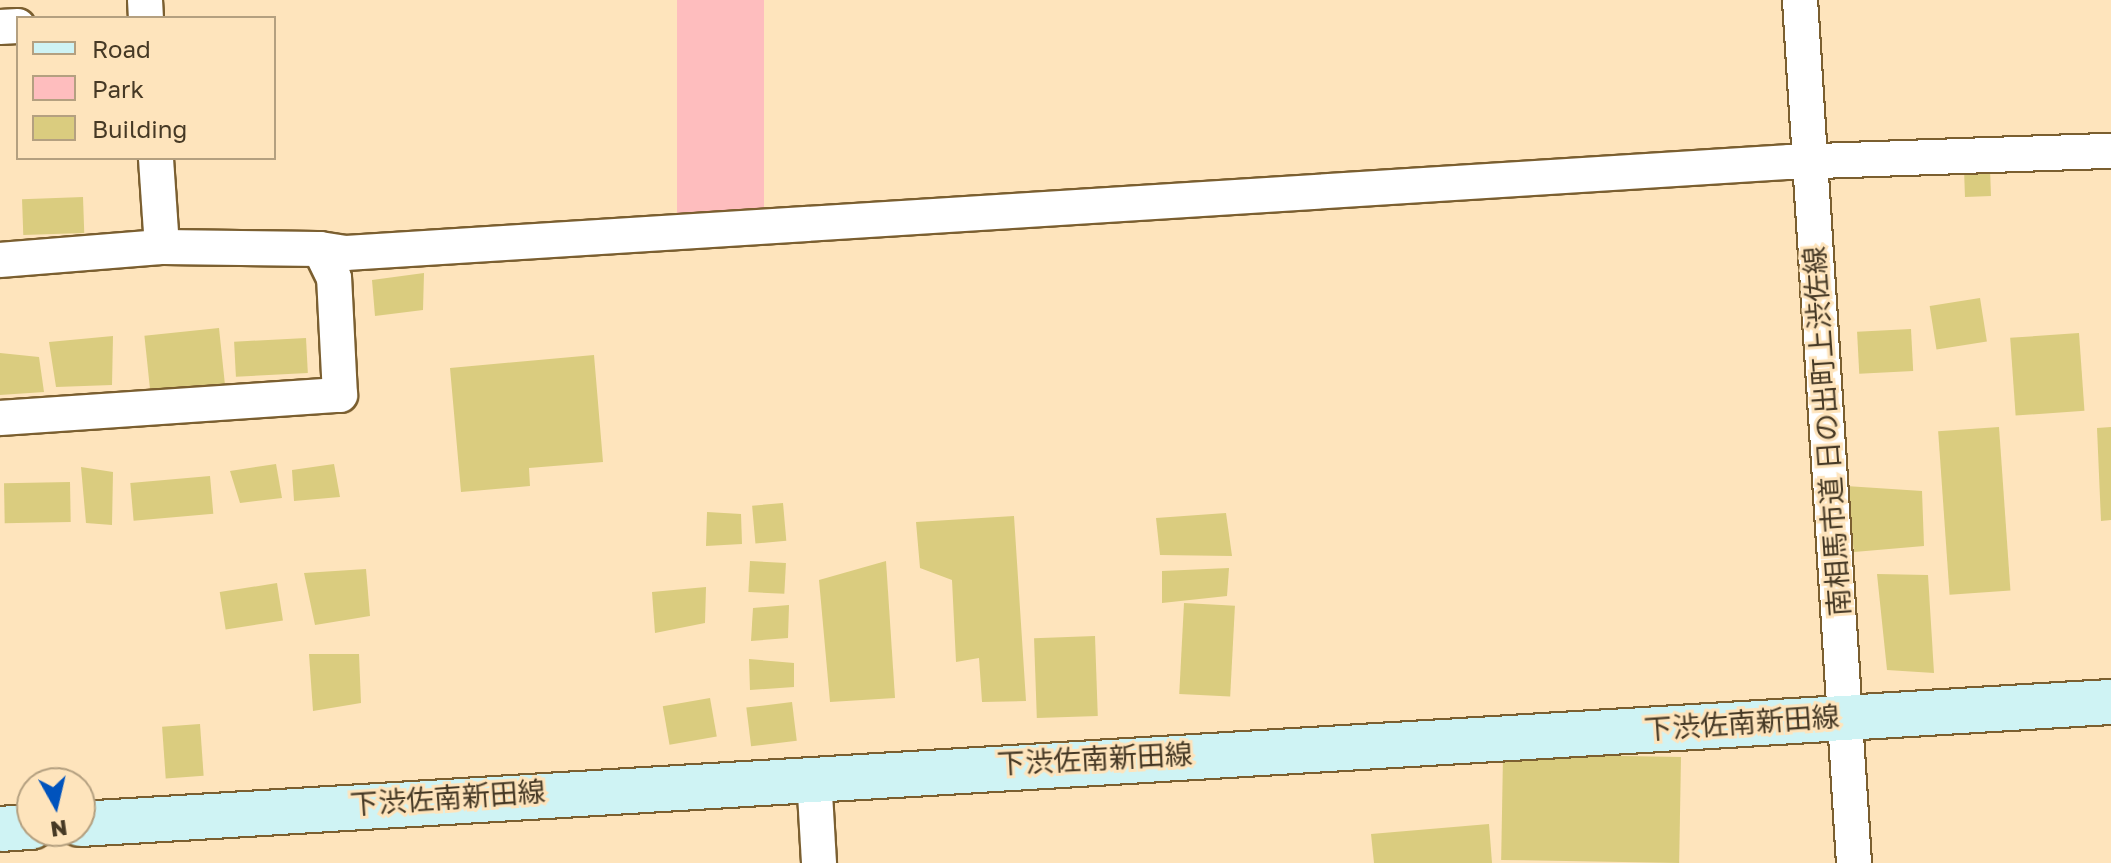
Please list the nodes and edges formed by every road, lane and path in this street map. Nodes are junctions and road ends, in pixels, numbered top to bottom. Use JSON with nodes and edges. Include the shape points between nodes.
{"nodes":[{"id":1,"x":1800,"y":0,"type":"edge"},
{"id":2,"x":2111,"y":151,"type":"edge"},
{"id":3,"x":156,"y":160,"type":"edge"},
{"id":4,"x":1810,"y":162,"type":"junction"},
{"id":5,"x":162,"y":247,"type":"junction"},
{"id":6,"x":320,"y":249,"type":"junction"},
{"id":7,"x":0,"y":260,"type":"edge"},
{"id":8,"x":0,"y":418,"type":"edge"},
{"id":9,"x":2111,"y":702,"type":"edge"},
{"id":10,"x":1845,"y":717,"type":"junction"},
{"id":11,"x":814,"y":776,"type":"junction"},
{"id":12,"x":96,"y":823,"type":"edge"},
{"id":13,"x":819,"y":863,"type":"edge"},
{"id":14,"x":1854,"y":863,"type":"edge"}],
"edges":[{"from":1,"to":4,"type":"street","name":"南相馬市道 日の出町上渋佐線"},
{"from":2,"to":4,"type":"street"},
{"from":3,"to":5,"type":"street"},
{"from":4,"to":6,"type":"street","via":[[346,253]]},
{"from":4,"to":10,"type":"street","name":"南相馬市道 日の出町上渋佐線"},
{"from":5,"to":6,"type":"street"},
{"from":5,"to":7,"type":"street"},
{"from":6,"to":8,"type":"street","via":[[334,278],[340,395]]},
{"from":9,"to":10,"type":"main road","name":"下渋佐南新田線"},
{"from":10,"to":11,"type":"main road","name":"下渋佐南新田線"},
{"from":10,"to":14,"type":"street","name":"南相馬市道 日の出町上渋佐線"},
{"from":11,"to":12,"type":"main road","name":"下渋佐南新田線"},
{"from":11,"to":13,"type":"street"}]}
